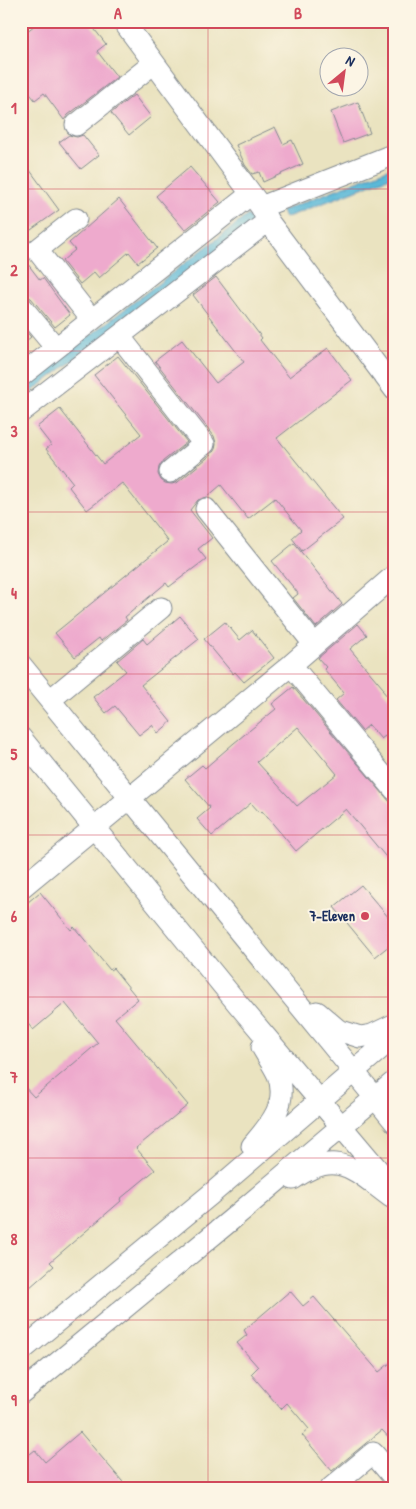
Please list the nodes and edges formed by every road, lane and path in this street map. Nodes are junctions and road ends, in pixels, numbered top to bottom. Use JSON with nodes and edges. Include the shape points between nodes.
{"nodes":[{"id":1,"x":123,"y":21,"type":"edge"},
{"id":2,"x":154,"y":63,"type":"junction"},
{"id":3,"x":76,"y":125,"type":"dead end"},
{"id":4,"x":395,"y":154,"type":"edge"},
{"id":5,"x":260,"y":207,"type":"junction"},
{"id":6,"x":76,"y":219,"type":"dead end"},
{"id":7,"x":21,"y":306,"type":"edge"},
{"id":8,"x":92,"y":320,"type":"junction"},
{"id":9,"x":120,"y":337,"type":"junction"},
{"id":10,"x":56,"y":348,"type":"junction"},
{"id":11,"x":21,"y":376,"type":"edge"},
{"id":12,"x":395,"y":390,"type":"edge"},
{"id":13,"x":21,"y":412,"type":"edge"},
{"id":14,"x":170,"y":472,"type":"dead end"},
{"id":15,"x":206,"y":509,"type":"dead end"},
{"id":16,"x":395,"y":576,"type":"edge"},
{"id":17,"x":161,"y":608,"type":"dead end"},
{"id":18,"x":314,"y":644,"type":"junction"},
{"id":19,"x":21,"y":665,"type":"edge"},
{"id":20,"x":291,"y":665,"type":"junction"},
{"id":21,"x":50,"y":700,"type":"junction"},
{"id":22,"x":21,"y":738,"type":"edge"},
{"id":23,"x":395,"y":790,"type":"edge"},
{"id":24,"x":129,"y":798,"type":"junction"},
{"id":25,"x":94,"y":827,"type":"junction"},
{"id":26,"x":21,"y":888,"type":"edge"},
{"id":27,"x":273,"y":974,"type":"junction"},
{"id":28,"x":238,"y":1004,"type":"junction"},
{"id":29,"x":395,"y":1024,"type":"edge"},
{"id":30,"x":395,"y":1036,"type":"edge"},
{"id":31,"x":354,"y":1072,"type":"junction"},
{"id":32,"x":395,"y":1080,"type":"edge"},
{"id":33,"x":374,"y":1098,"type":"junction"},
{"id":34,"x":320,"y":1101,"type":"junction"},
{"id":35,"x":395,"y":1122,"type":"edge"},
{"id":36,"x":341,"y":1126,"type":"junction"},
{"id":37,"x":395,"y":1190,"type":"edge"},
{"id":38,"x":210,"y":1195,"type":"junction"},
{"id":39,"x":395,"y":1201,"type":"edge"},
{"id":40,"x":231,"y":1220,"type":"junction"},
{"id":41,"x":21,"y":1351,"type":"edge"},
{"id":42,"x":21,"y":1393,"type":"edge"},
{"id":43,"x":395,"y":1479,"type":"edge"},
{"id":44,"x":331,"y":1488,"type":"edge"}],
"edges":[{"from":1,"to":2,"type":"street"},
{"from":2,"to":3,"type":"street"},
{"from":2,"to":5,"type":"street"},
{"from":4,"to":5,"type":"street"},
{"from":5,"to":8,"type":"street"},
{"from":5,"to":9,"type":"street"},
{"from":5,"to":12,"type":"street"},
{"from":6,"to":8,"type":"street","via":[[37,250]]},
{"from":7,"to":10,"type":"street"},
{"from":8,"to":10,"type":"street"},
{"from":9,"to":13,"type":"street"},
{"from":9,"to":14,"type":"street","via":[[204,444]]},
{"from":10,"to":11,"type":"street"},
{"from":15,"to":18,"type":"street"},
{"from":16,"to":18,"type":"street"},
{"from":17,"to":21,"type":"street"},
{"from":18,"to":20,"type":"street"},
{"from":19,"to":21,"type":"street"},
{"from":20,"to":23,"type":"street"},
{"from":20,"to":24,"type":"street"},
{"from":21,"to":24,"type":"street"},
{"from":22,"to":25,"type":"street"},
{"from":24,"to":25,"type":"street"},
{"from":24,"to":27,"type":"street"},
{"from":25,"to":26,"type":"street"},
{"from":25,"to":28,"type":"street"},
{"from":27,"to":29,"type":"street","via":[[338,1030],[360,1037]]},
{"from":27,"to":31,"type":"street"},
{"from":28,"to":34,"type":"street"},
{"from":28,"to":38,"type":"street","via":[[278,1076],[282,1098],[268,1127]]},
{"from":30,"to":31,"type":"street"},
{"from":31,"to":33,"type":"street"},
{"from":31,"to":34,"type":"street"},
{"from":32,"to":33,"type":"street"},
{"from":33,"to":35,"type":"street"},
{"from":33,"to":36,"type":"street"},
{"from":34,"to":36,"type":"street"},
{"from":34,"to":38,"type":"street"},
{"from":36,"to":37,"type":"street"},
{"from":36,"to":40,"type":"street"},
{"from":38,"to":41,"type":"street"},
{"from":39,"to":40,"type":"street","via":[[340,1163],[321,1164],[299,1174]]},
{"from":40,"to":42,"type":"street"},
{"from":43,"to":44,"type":"street","via":[[373,1452]]}]}
